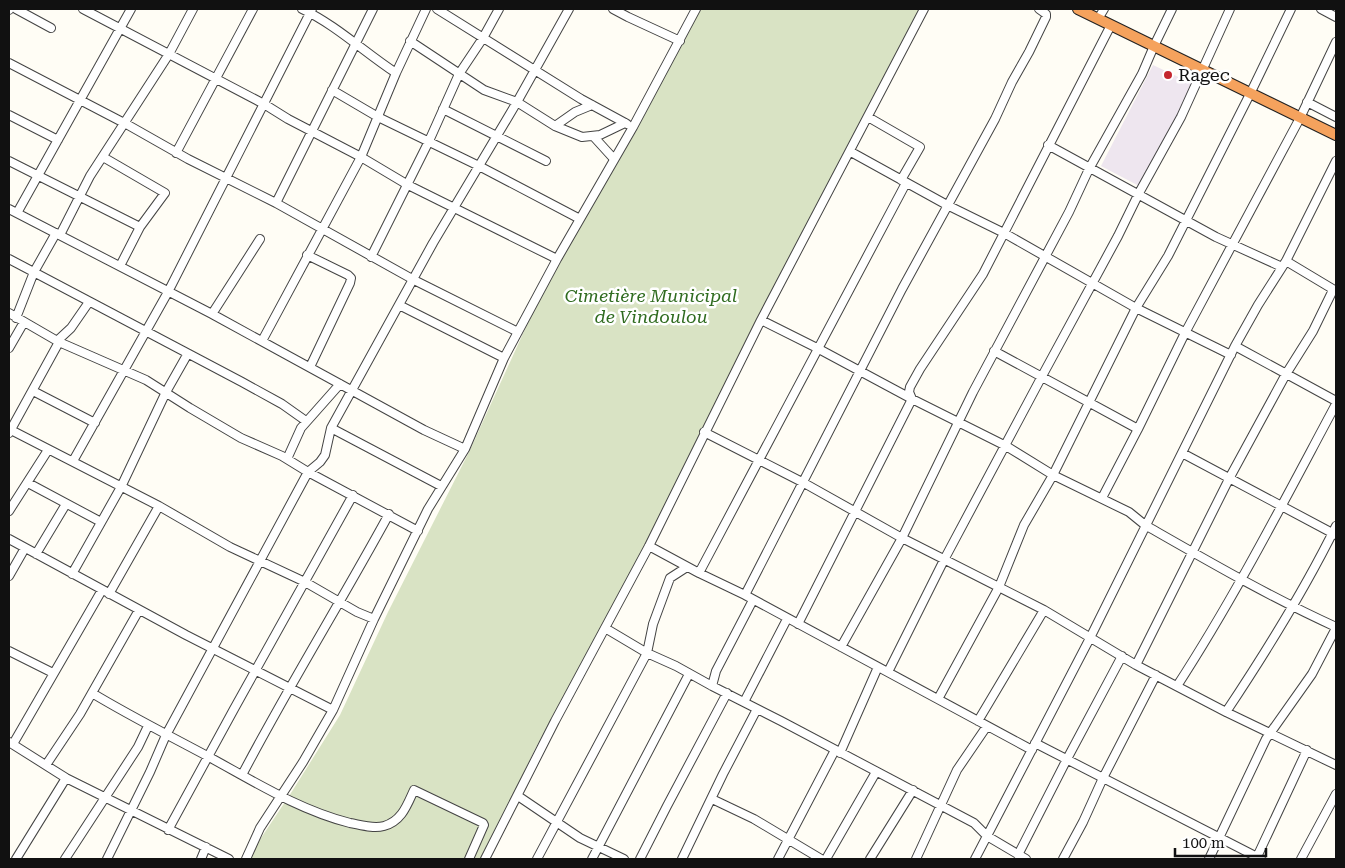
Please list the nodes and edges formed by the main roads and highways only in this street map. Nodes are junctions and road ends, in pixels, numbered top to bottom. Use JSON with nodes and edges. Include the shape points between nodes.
{"nodes":[{"id":1,"x":1078,"y":9,"type":"edge"},
{"id":2,"x":1336,"y":135,"type":"edge"}],
"edges":[{"from":1,"to":2,"type":"highway"}]}
